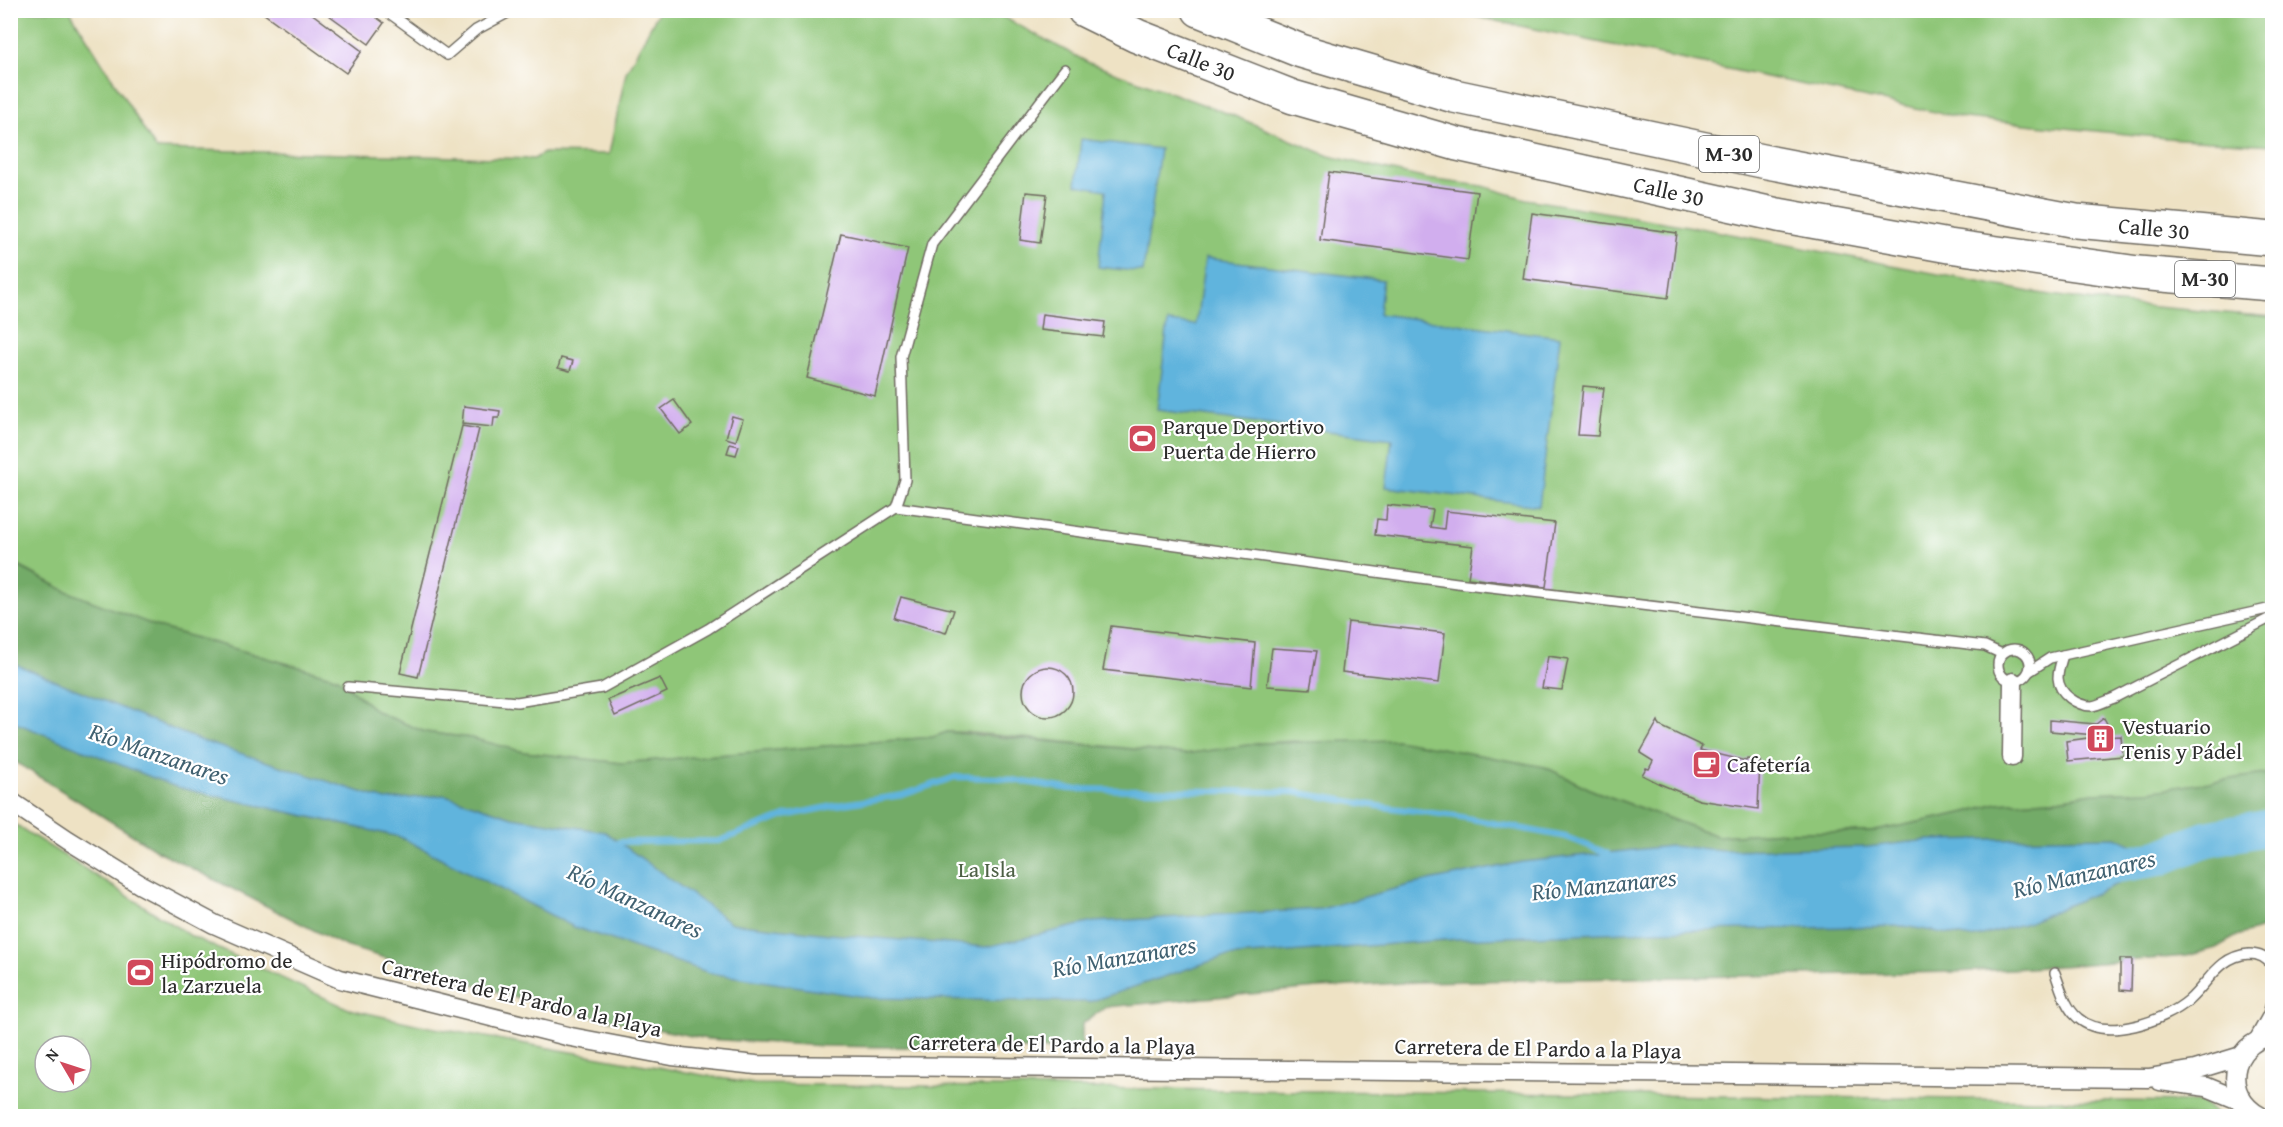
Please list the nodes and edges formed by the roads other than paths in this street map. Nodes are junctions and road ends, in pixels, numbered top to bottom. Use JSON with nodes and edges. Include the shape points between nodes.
{"nodes":[{"id":1,"x":385,"y":10,"type":"edge"},
{"id":2,"x":513,"y":10,"type":"edge"},
{"id":3,"x":1084,"y":10,"type":"edge"},
{"id":4,"x":1199,"y":10,"type":"edge"},
{"id":5,"x":1065,"y":69,"type":"dead end"},
{"id":6,"x":2272,"y":239,"type":"edge"},
{"id":7,"x":2138,"y":273,"type":"junction"},
{"id":8,"x":2272,"y":284,"type":"edge"},
{"id":9,"x":2272,"y":306,"type":"edge"},
{"id":10,"x":896,"y":507,"type":"junction"},
{"id":11,"x":2272,"y":608,"type":"edge"},
{"id":12,"x":2272,"y":616,"type":"edge"},
{"id":13,"x":2002,"y":654,"type":"junction"},
{"id":14,"x":2063,"y":655,"type":"junction"},
{"id":15,"x":2030,"y":671,"type":"junction"},
{"id":16,"x":2013,"y":682,"type":"junction"},
{"id":17,"x":348,"y":687,"type":"dead end"},
{"id":18,"x":2012,"y":757,"type":"dead end"},
{"id":19,"x":10,"y":801,"type":"edge"},
{"id":20,"x":2272,"y":966,"type":"edge"},
{"id":21,"x":2055,"y":973,"type":"dead end"},
{"id":22,"x":2272,"y":1000,"type":"edge"},
{"id":23,"x":2272,"y":1036,"type":"edge"},
{"id":24,"x":2246,"y":1050,"type":"junction"},
{"id":25,"x":2149,"y":1078,"type":"junction"},
{"id":26,"x":2241,"y":1101,"type":"junction"},
{"id":27,"x":2260,"y":1116,"type":"edge"}],
"edges":[{"from":1,"to":2,"type":"lane","via":[[447,55],[476,30]]},
{"from":3,"to":7,"type":"highway","name":"Calle 30","number":"M-30","via":[[1137,36],[1293,97],[1456,144],[1778,215],[1949,246]]},
{"from":4,"to":6,"type":"highway","name":"Calle 30","number":"M-30","via":[[1301,51],[1454,96],[1762,161],[2076,221]]},
{"from":5,"to":10,"type":"lane","via":[[932,244],[900,357],[904,480]]},
{"from":7,"to":8,"type":"highway","name":"Calle 30","number":"M-30"},
{"from":7,"to":9,"type":"highway","via":[[2198,298]]},
{"from":10,"to":13,"type":"lane","via":[[1469,585],[1985,646]]},
{"from":10,"to":17,"type":"lane","via":[[708,629],[602,688],[517,702]]},
{"from":11,"to":14,"type":"lane"},
{"from":12,"to":14,"type":"lane","via":[[2094,706],[2079,703],[2061,687]]},
{"from":13,"to":15,"type":"lane","via":[[2012,649],[2022,651],[2030,660]]},
{"from":13,"to":16,"type":"lane","via":[[1997,663],[2000,674]]},
{"from":14,"to":15,"type":"lane"},
{"from":15,"to":16,"type":"lane"},
{"from":16,"to":18,"type":"street"},
{"from":19,"to":25,"type":"street","name":"Carretera de El Pardo a la Playa","via":[[141,885],[214,924],[340,980],[571,1038],[672,1056],[756,1065]]},
{"from":20,"to":21,"type":"lane","via":[[2262,956],[2232,957],[2188,1001],[2157,1019],[2116,1028],[2094,1028],[2076,1017]]},
{"from":22,"to":24,"type":"lane"},
{"from":23,"to":24,"type":"street","name":"Carretera de El Pardo a la Playa"},
{"from":24,"to":25,"type":"street","name":"Carretera de El Pardo a la Playa","via":[[2195,1070]]},
{"from":24,"to":26,"type":"street","via":[[2235,1079]]},
{"from":25,"to":26,"type":"street","name":"Carretera de El Pardo a la Playa","via":[[2207,1087]]},
{"from":26,"to":27,"type":"street","name":"Carretera de El Pardo a la Playa"}]}
